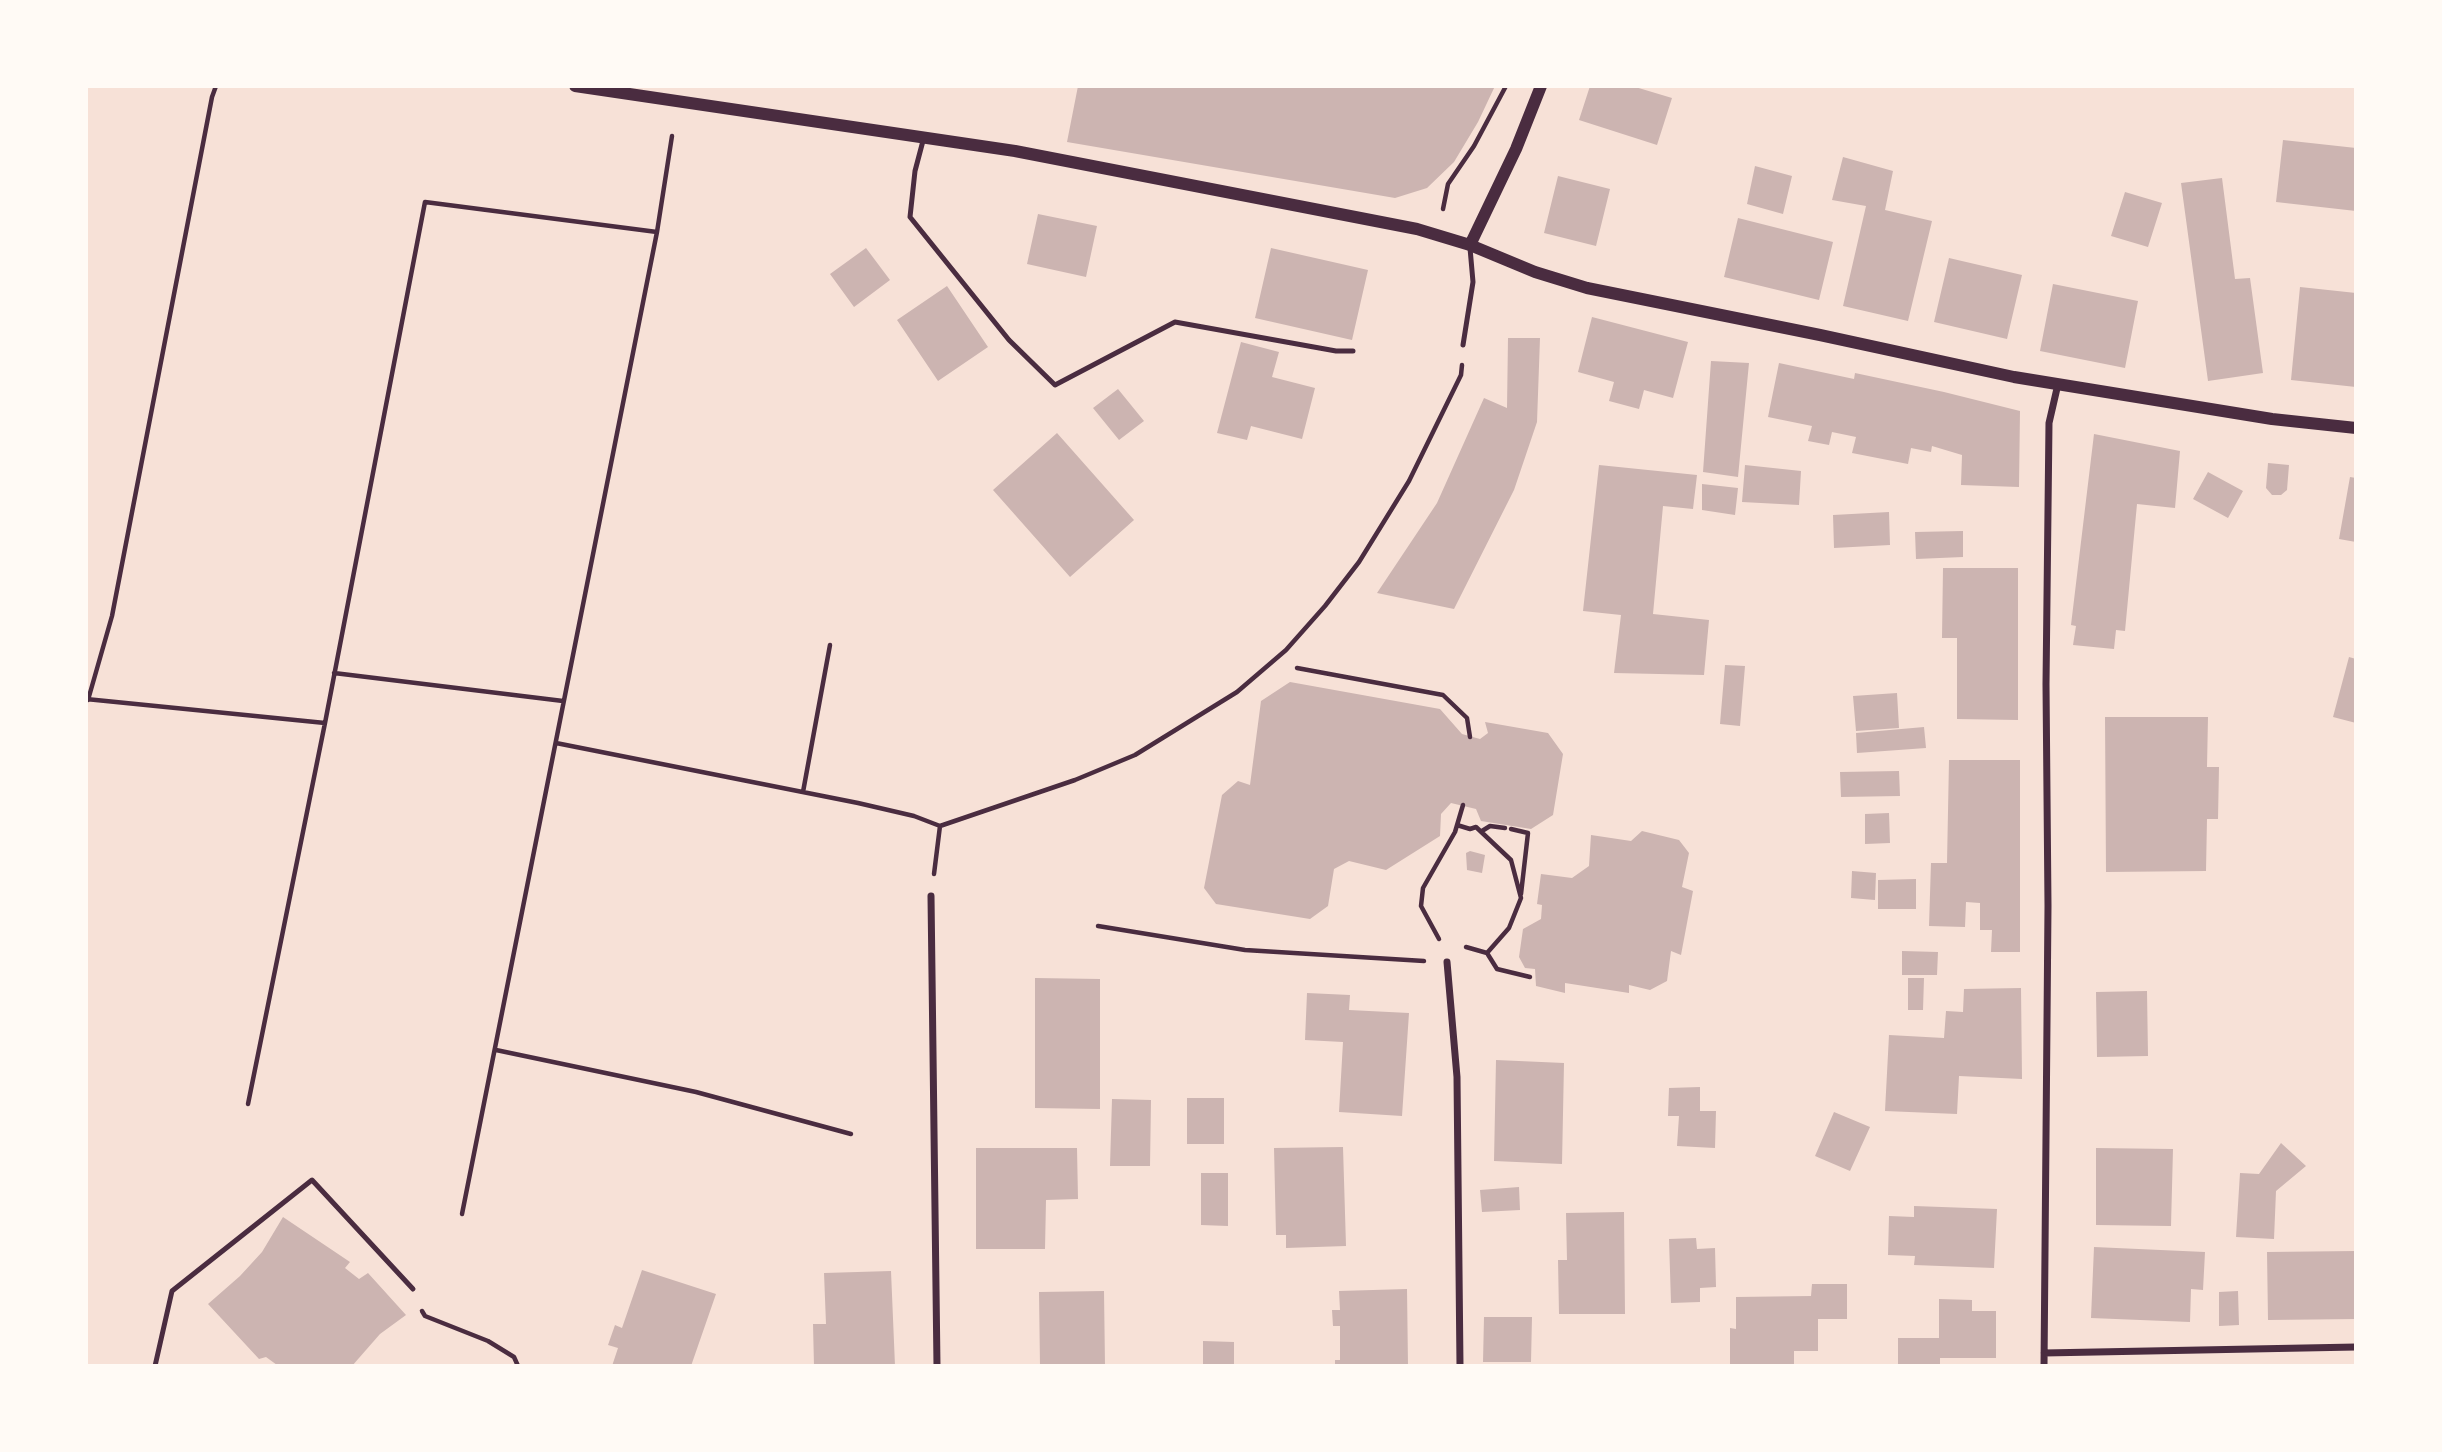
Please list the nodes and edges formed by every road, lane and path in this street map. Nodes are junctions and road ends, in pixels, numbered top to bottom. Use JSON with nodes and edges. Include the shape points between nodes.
{"nodes":[{"id":1,"x":216,"y":86,"type":"edge"},
{"id":2,"x":575,"y":86,"type":"edge"},
{"id":3,"x":1506,"y":86,"type":"edge"},
{"id":4,"x":1541,"y":86,"type":"edge"},
{"id":5,"x":672,"y":136,"type":"dead end"},
{"id":6,"x":924,"y":137,"type":"junction"},
{"id":7,"x":1448,"y":184,"type":"dead end"},
{"id":8,"x":657,"y":232,"type":"junction"},
{"id":9,"x":1470,"y":245,"type":"junction"},
{"id":10,"x":1463,"y":345,"type":"joint"},
{"id":11,"x":1353,"y":351,"type":"dead end"},
{"id":12,"x":2059,"y":384,"type":"junction"},
{"id":13,"x":2356,"y":428,"type":"edge"},
{"id":14,"x":830,"y":645,"type":"dead end"},
{"id":15,"x":1297,"y":668,"type":"dead end"},
{"id":16,"x":334,"y":673,"type":"junction"},
{"id":17,"x":87,"y":700,"type":"edge"},
{"id":18,"x":563,"y":701,"type":"junction"},
{"id":19,"x":325,"y":723,"type":"junction"},
{"id":20,"x":1470,"y":737,"type":"dead end"},
{"id":21,"x":556,"y":743,"type":"junction"},
{"id":22,"x":803,"y":792,"type":"junction"},
{"id":23,"x":1463,"y":806,"type":"dead end"},
{"id":24,"x":1456,"y":825,"type":"junction"},
{"id":25,"x":940,"y":826,"type":"junction"},
{"id":26,"x":1482,"y":831,"type":"junction"},
{"id":27,"x":931,"y":896,"type":"joint"},
{"id":28,"x":1521,"y":898,"type":"junction"},
{"id":29,"x":1098,"y":926,"type":"dead end"},
{"id":30,"x":1437,"y":934,"type":"junction"},
{"id":31,"x":1449,"y":939,"type":"dead end"},
{"id":32,"x":1461,"y":944,"type":"dead end"},
{"id":33,"x":1487,"y":953,"type":"junction"},
{"id":34,"x":1447,"y":962,"type":"junction"},
{"id":35,"x":1530,"y":977,"type":"dead end"},
{"id":36,"x":496,"y":1050,"type":"junction"},
{"id":37,"x":248,"y":1104,"type":"dead end"},
{"id":38,"x":851,"y":1134,"type":"dead end"},
{"id":39,"x":462,"y":1214,"type":"dead end"},
{"id":40,"x":413,"y":1289,"type":"joint"},
{"id":41,"x":2356,"y":1347,"type":"edge"},
{"id":42,"x":2044,"y":1353,"type":"junction"},
{"id":43,"x":155,"y":1366,"type":"edge"},
{"id":44,"x":518,"y":1366,"type":"edge"},
{"id":45,"x":937,"y":1366,"type":"edge"},
{"id":46,"x":1460,"y":1366,"type":"edge"},
{"id":47,"x":2044,"y":1366,"type":"edge"}],
"edges":[{"from":1,"to":17,"type":"path","via":[[112,616]]},
{"from":2,"to":6,"type":"street"},
{"from":3,"to":7,"type":"path"},
{"from":4,"to":9,"type":"street"},
{"from":5,"to":8,"type":"path"},
{"from":6,"to":9,"type":"street","via":[[1418,229]]},
{"from":6,"to":11,"type":"lane","via":[[910,217],[1009,340],[1055,385],[1175,321]]},
{"from":8,"to":16,"type":"path","via":[[425,202]]},
{"from":8,"to":18,"type":"path"},
{"from":9,"to":10,"type":"lane","via":[[1473,282]]},
{"from":9,"to":12,"type":"street","via":[[1587,288]]},
{"from":10,"to":25,"type":"path","via":[[1461,375],[1409,481],[1359,562],[1265,670],[1203,715],[1135,755]]},
{"from":12,"to":13,"type":"street"},
{"from":12,"to":42,"type":"street","via":[[2049,423]]},
{"from":14,"to":22,"type":"path"},
{"from":15,"to":20,"type":"path","via":[[1443,695],[1467,718]]},
{"from":16,"to":18,"type":"path"},
{"from":16,"to":19,"type":"path"},
{"from":17,"to":19,"type":"path"},
{"from":18,"to":21,"type":"path"},
{"from":19,"to":37,"type":"path"},
{"from":21,"to":22,"type":"path"},
{"from":21,"to":36,"type":"path"},
{"from":22,"to":25,"type":"path"},
{"from":23,"to":24,"type":"path"},
{"from":24,"to":26,"type":"path"},
{"from":24,"to":30,"type":"path","via":[[1423,888],[1421,906]]},
{"from":25,"to":27,"type":"path"},
{"from":26,"to":28,"type":"path","via":[[1511,860]]},
{"from":26,"to":28,"type":"path","via":[[1490,826],[1528,834]]},
{"from":27,"to":45,"type":"street"},
{"from":28,"to":33,"type":"path","via":[[1509,928]]},
{"from":29,"to":34,"type":"path","via":[[1245,950]]},
{"from":30,"to":31,"type":"path"},
{"from":30,"to":34,"type":"path"},
{"from":32,"to":33,"type":"path"},
{"from":33,"to":35,"type":"path","via":[[1497,969]]},
{"from":34,"to":46,"type":"street","via":[[1457,1077]]},
{"from":36,"to":38,"type":"path","via":[[696,1092]]},
{"from":36,"to":39,"type":"path"},
{"from":40,"to":43,"type":"lane","via":[[312,1180],[172,1291]]},
{"from":40,"to":44,"type":"path","via":[[425,1317],[488,1341],[514,1357]]},
{"from":41,"to":42,"type":"street"},
{"from":42,"to":47,"type":"street"}]}
